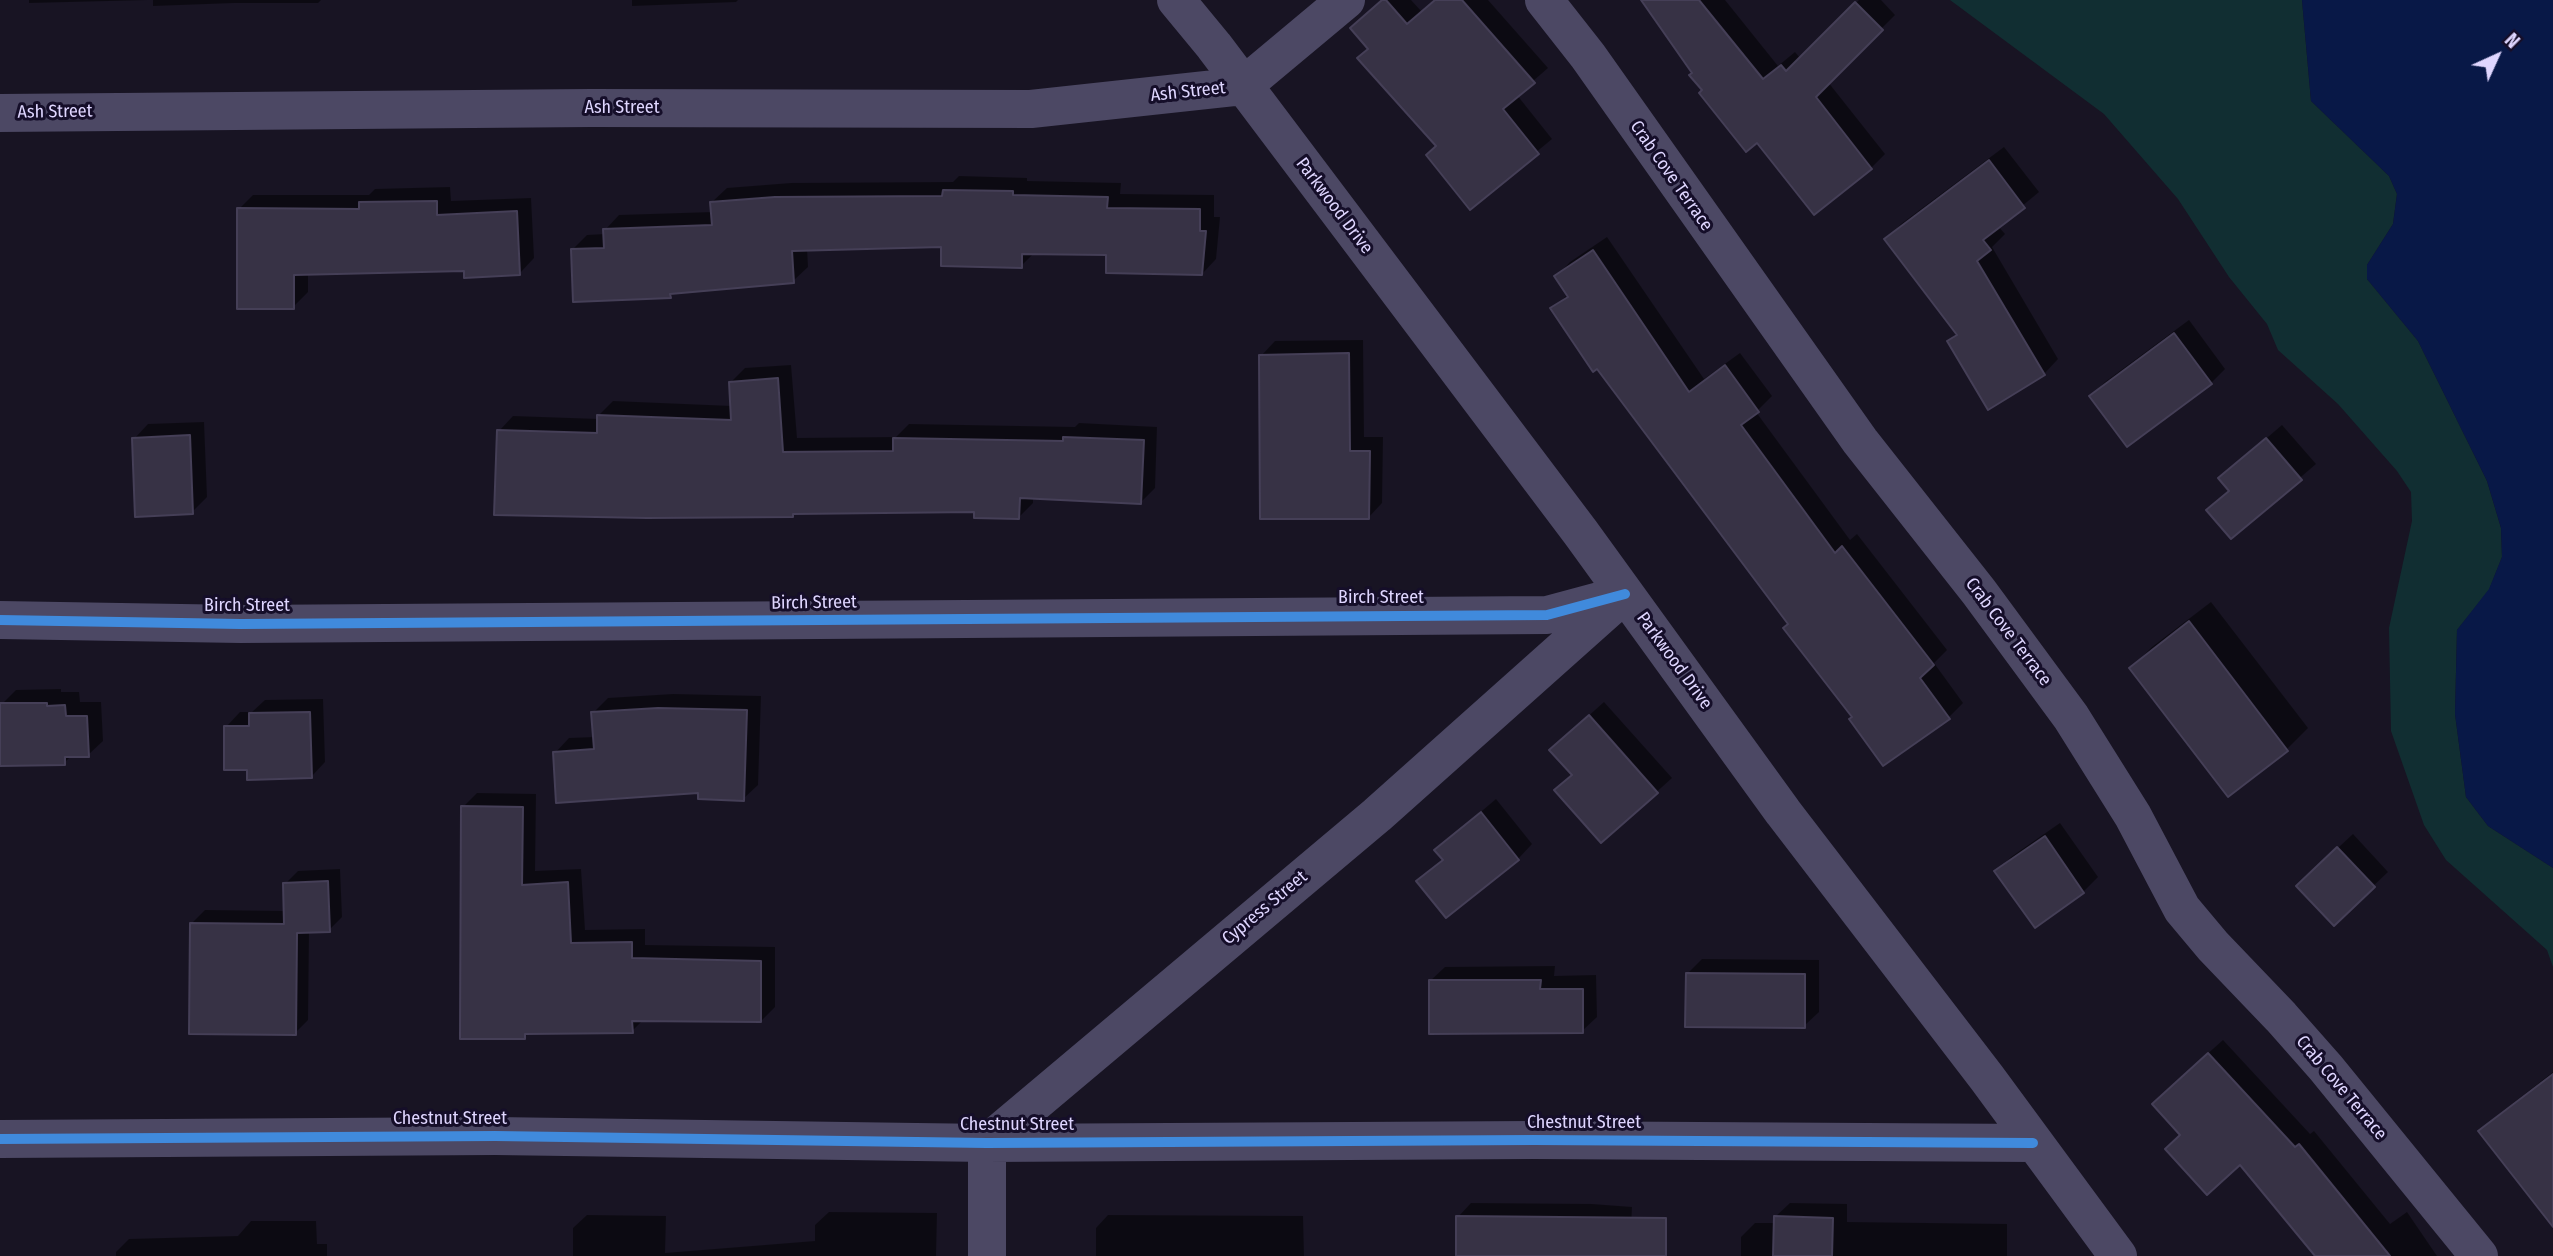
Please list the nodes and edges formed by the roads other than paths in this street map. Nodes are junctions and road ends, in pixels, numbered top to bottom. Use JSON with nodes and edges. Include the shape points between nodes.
{"nodes":[{"id":1,"x":1176,"y":0,"type":"edge"},
{"id":2,"x":1346,"y":0,"type":"edge"},
{"id":3,"x":1544,"y":0,"type":"edge"},
{"id":4,"x":1243,"y":86,"type":"junction"},
{"id":5,"x":0,"y":113,"type":"edge"},
{"id":6,"x":1625,"y":594,"type":"junction"},
{"id":7,"x":0,"y":620,"type":"edge"},
{"id":8,"x":0,"y":1139,"type":"edge"},
{"id":9,"x":987,"y":1143,"type":"junction"},
{"id":10,"x":2033,"y":1143,"type":"junction"},
{"id":11,"x":987,"y":1256,"type":"edge"},
{"id":12,"x":2118,"y":1256,"type":"edge"},
{"id":13,"x":2479,"y":1256,"type":"edge"}],
"edges":[{"from":1,"to":4,"type":"street","name":"Parkwood Drive"},
{"from":2,"to":4,"type":"street"},
{"from":3,"to":13,"type":"street","name":"Crab Cove Terrace","via":[[1860,442],[2037,669],[2103,765],[2182,909],[2326,1068]]},
{"from":4,"to":5,"type":"street","name":"Ash Street","via":[[1031,109]]},
{"from":4,"to":6,"type":"street","name":"Parkwood Drive"},
{"from":6,"to":7,"type":"street","name":"Birch Street","via":[[1547,615],[241,624]]},
{"from":6,"to":9,"type":"street","name":"Cypress Street","via":[[1377,815]]},
{"from":6,"to":10,"type":"street","name":"Parkwood Drive"},
{"from":8,"to":9,"type":"street","name":"Chestnut Street","via":[[495,1136]]},
{"from":9,"to":10,"type":"street","name":"Chestnut Street"},
{"from":9,"to":11,"type":"street"},
{"from":10,"to":12,"type":"street","name":"Parkwood Drive"}]}
